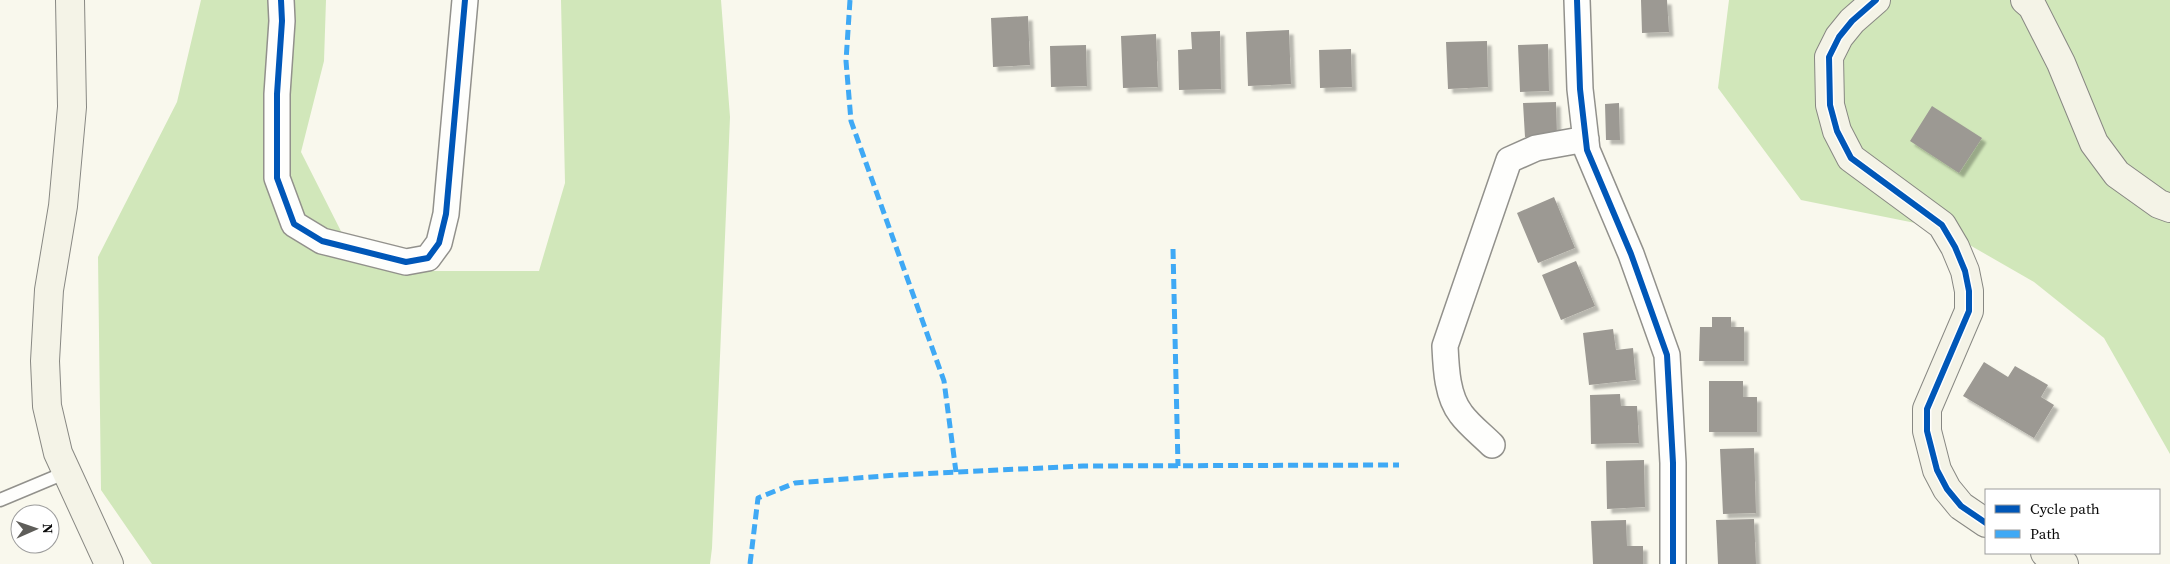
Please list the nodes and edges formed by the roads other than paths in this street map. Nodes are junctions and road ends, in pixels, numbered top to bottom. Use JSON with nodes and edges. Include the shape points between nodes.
{"nodes":[{"id":1,"x":70,"y":0,"type":"edge"},
{"id":2,"x":281,"y":0,"type":"edge"},
{"id":3,"x":466,"y":0,"type":"edge"},
{"id":4,"x":1577,"y":0,"type":"edge"},
{"id":5,"x":1876,"y":0,"type":"edge"},
{"id":6,"x":2024,"y":0,"type":"edge"},
{"id":7,"x":1586,"y":139,"type":"junction"},
{"id":8,"x":2170,"y":208,"type":"edge"},
{"id":9,"x":1492,"y":444,"type":"dead end"},
{"id":10,"x":67,"y":472,"type":"junction"},
{"id":11,"x":0,"y":500,"type":"edge"},
{"id":12,"x":1985,"y":522,"type":"edge"},
{"id":13,"x":2047,"y":554,"type":"edge"},
{"id":14,"x":109,"y":564,"type":"edge"},
{"id":15,"x":1673,"y":564,"type":"edge"},
{"id":16,"x":2064,"y":564,"type":"edge"}],
"edges":[{"from":1,"to":10,"type":"street","via":[[72,107],[63,206],[49,290],[45,360],[47,406],[58,453]]},
{"from":2,"to":3,"type":"street","via":[[277,178],[294,224],[322,242],[406,262],[428,258],[439,244]]},
{"from":4,"to":7,"type":"street","via":[[1580,89]]},
{"from":5,"to":12,"type":"street","via":[[1852,21],[1829,57],[1830,104],[1837,132],[1851,158],[1942,225],[1965,271],[1970,291],[1969,311],[1927,410],[1928,430],[1937,470],[1947,489],[1961,506]]},
{"from":6,"to":8,"type":"street","via":[[2032,6],[2061,63],[2094,143],[2117,174],[2159,204]]},
{"from":7,"to":9,"type":"street","via":[[1536,148],[1509,160],[1445,346],[1450,392],[1460,414]]},
{"from":7,"to":15,"type":"street","via":[[1587,150],[1631,254],[1667,355],[1673,463]]},
{"from":10,"to":11,"type":"lane"},
{"from":10,"to":14,"type":"street"},
{"from":13,"to":16,"type":"street"}]}
